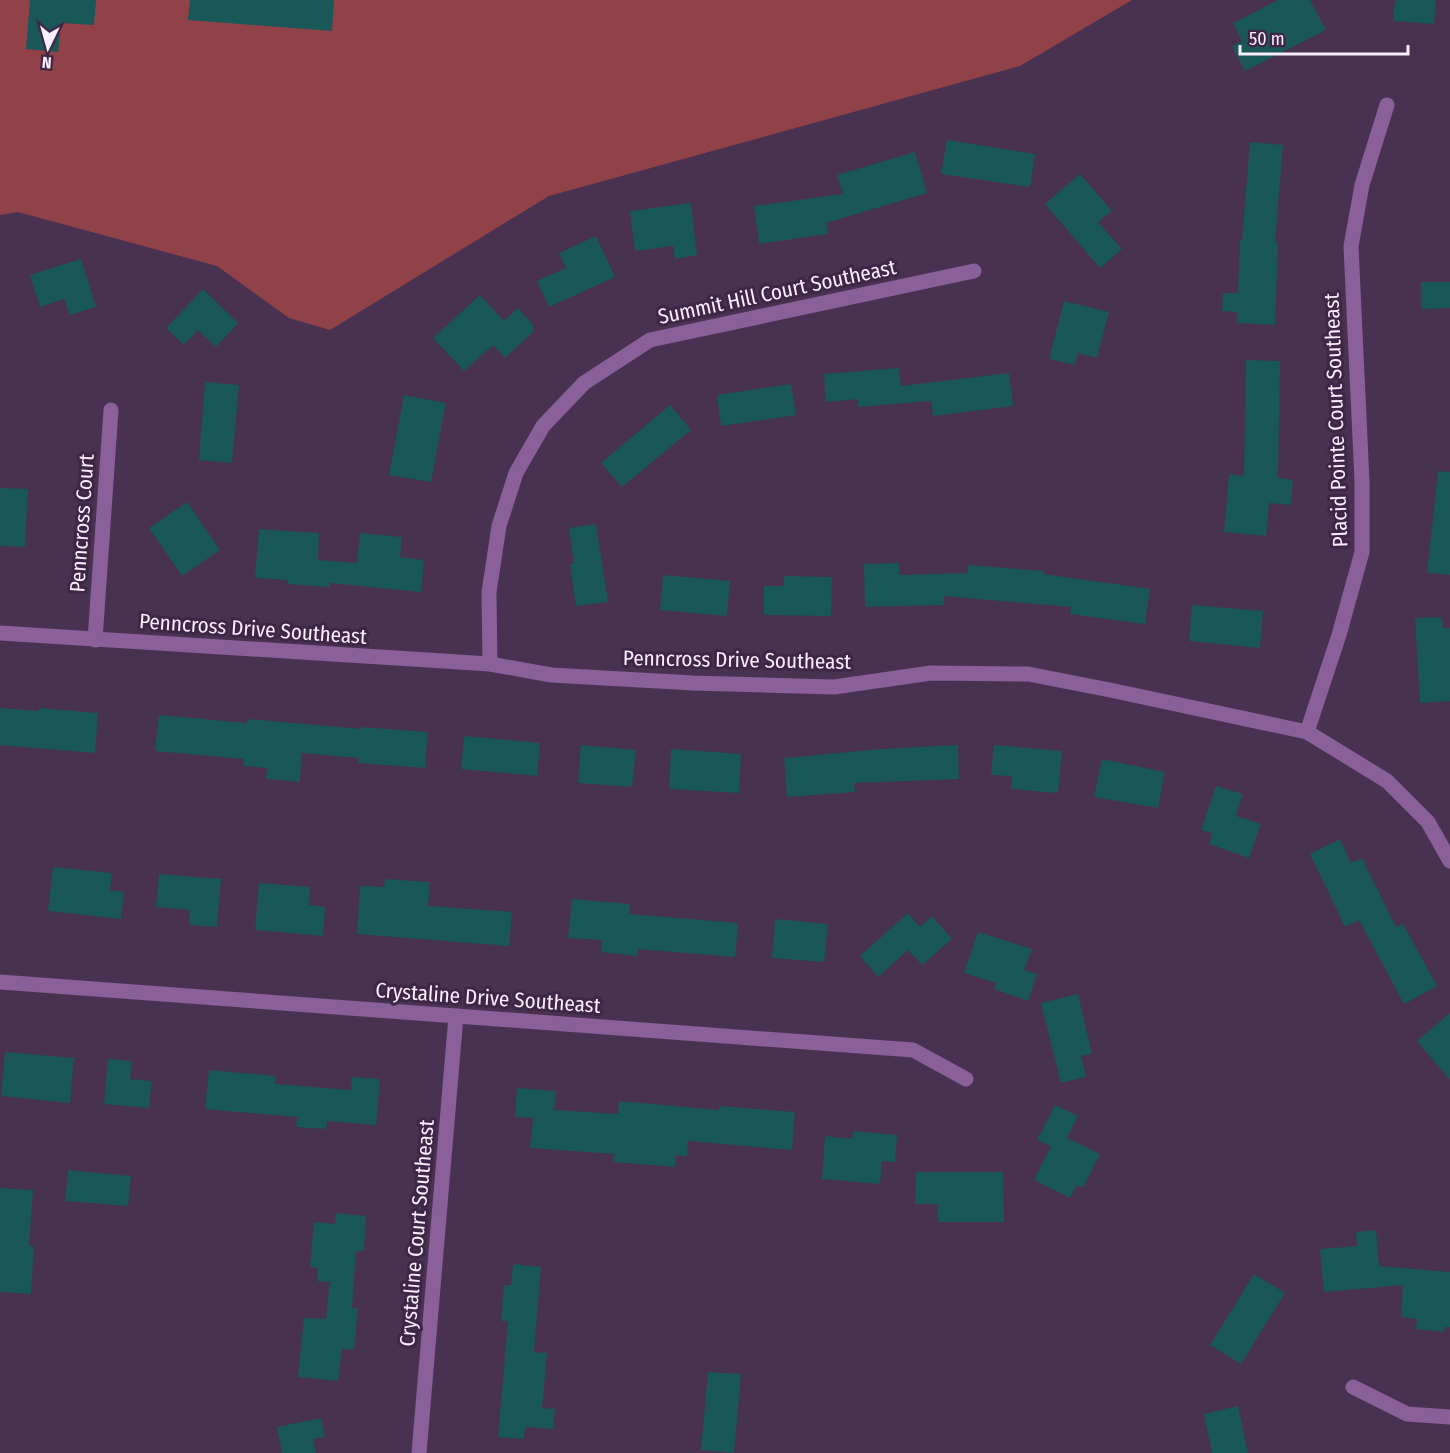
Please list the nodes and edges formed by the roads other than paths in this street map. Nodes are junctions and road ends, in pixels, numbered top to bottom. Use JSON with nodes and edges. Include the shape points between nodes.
{"nodes":[{"id":1,"x":1387,"y":105,"type":"dead end"},
{"id":2,"x":974,"y":271,"type":"dead end"},
{"id":3,"x":111,"y":410,"type":"dead end"},
{"id":4,"x":0,"y":633,"type":"edge"},
{"id":5,"x":95,"y":640,"type":"junction"},
{"id":6,"x":490,"y":664,"type":"junction"},
{"id":7,"x":1307,"y":732,"type":"junction"},
{"id":8,"x":1450,"y":861,"type":"edge"},
{"id":9,"x":0,"y":982,"type":"edge"},
{"id":10,"x":456,"y":1016,"type":"junction"},
{"id":11,"x":966,"y":1079,"type":"dead end"},
{"id":12,"x":1353,"y":1387,"type":"dead end"},
{"id":13,"x":1450,"y":1417,"type":"edge"},
{"id":14,"x":419,"y":1453,"type":"edge"}],
"edges":[{"from":1,"to":7,"type":"street","name":"Placid Pointe Court Southeast","via":[[1362,185],[1351,246],[1362,552]]},
{"from":2,"to":6,"type":"street","name":"Summit Hill Court Southeast","via":[[650,340],[584,382],[543,426],[516,473],[499,526],[489,592]]},
{"from":3,"to":5,"type":"street","name":"Penncross Court"},
{"from":4,"to":5,"type":"street","name":"Penncross Drive Southeast"},
{"from":5,"to":6,"type":"street","name":"Penncross Drive Southeast"},
{"from":6,"to":7,"type":"street","name":"Penncross Drive Southeast","via":[[551,675],[834,687],[931,673],[1028,674]]},
{"from":7,"to":8,"type":"street","name":"Penncross Drive Southeast","via":[[1388,781],[1428,822]]},
{"from":9,"to":10,"type":"street","name":"Crystaline Drive Southeast"},
{"from":10,"to":11,"type":"street","name":"Crystaline Drive Southeast","via":[[913,1050]]},
{"from":10,"to":14,"type":"street","name":"Crystaline Court Southeast"},
{"from":12,"to":13,"type":"street","via":[[1407,1414]]}]}
